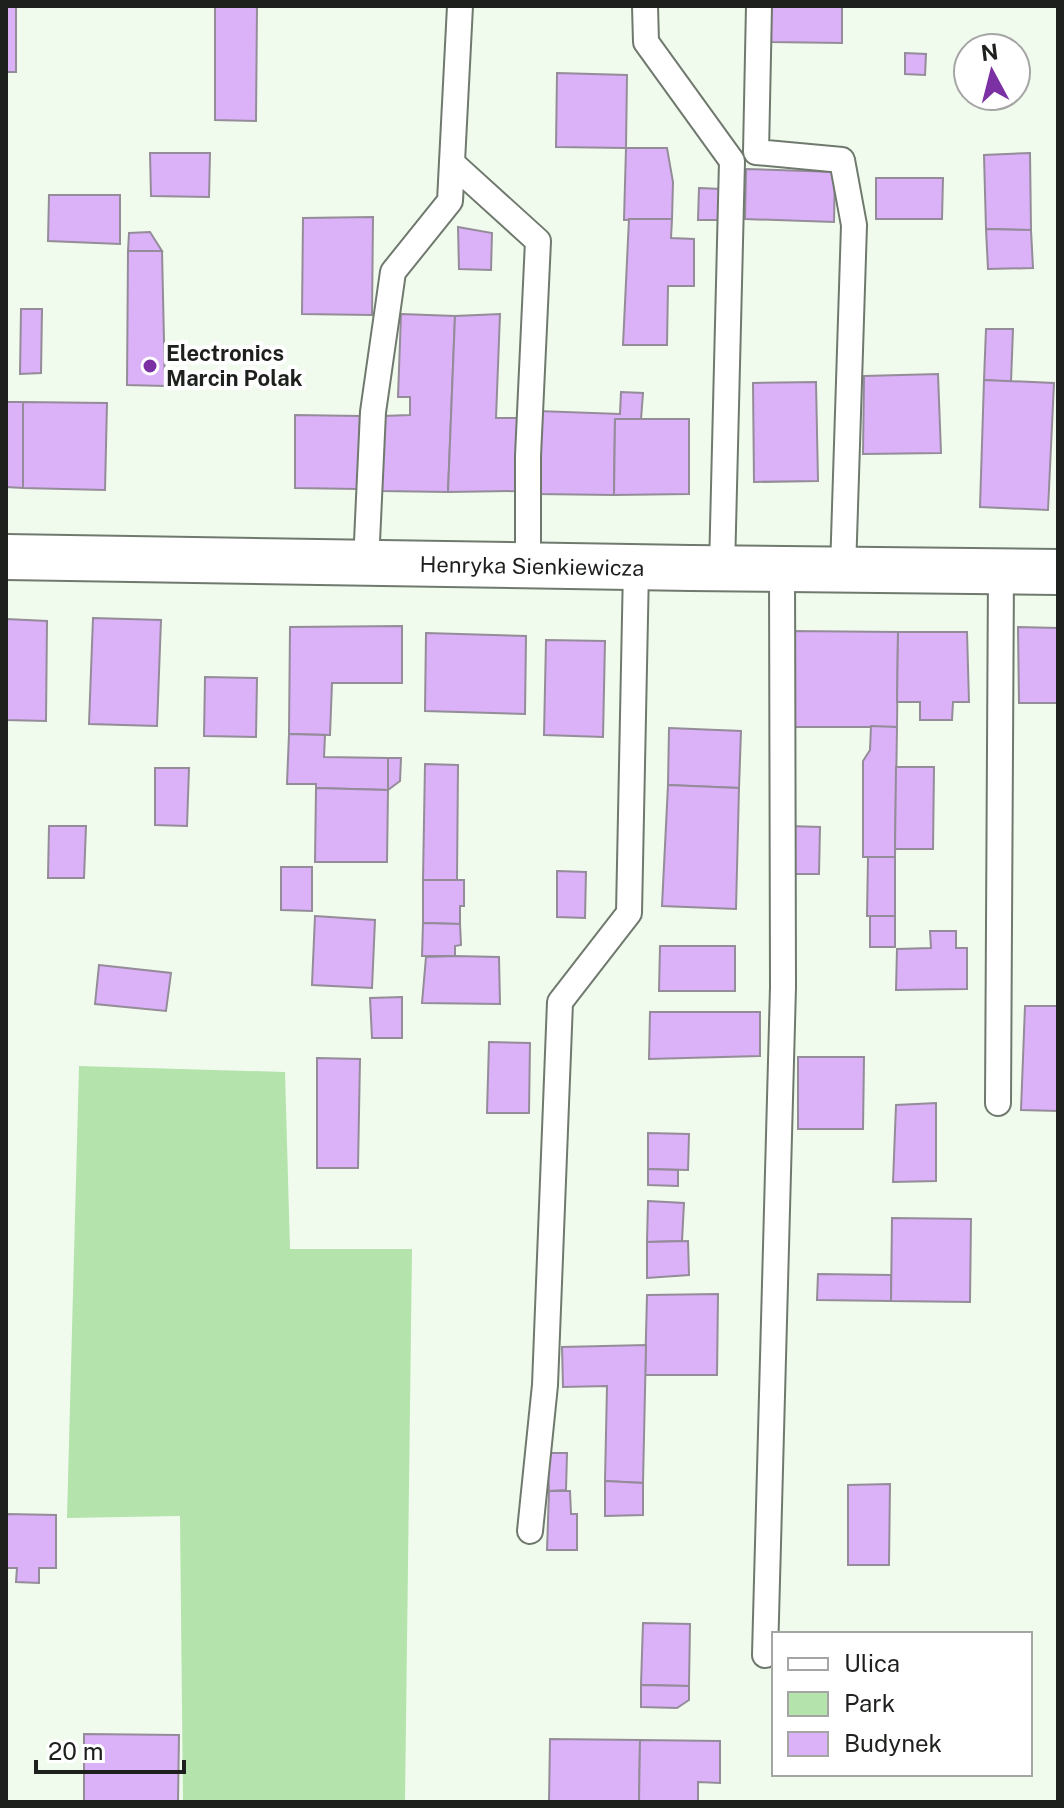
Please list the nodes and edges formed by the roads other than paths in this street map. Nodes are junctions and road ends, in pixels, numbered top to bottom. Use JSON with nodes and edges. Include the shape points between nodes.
{"nodes":[{"id":1,"x":460,"y":6,"type":"edge"},
{"id":2,"x":645,"y":6,"type":"edge"},
{"id":3,"x":759,"y":6,"type":"edge"},
{"id":4,"x":452,"y":163,"type":"junction"},
{"id":5,"x":6,"y":557,"type":"edge"},
{"id":6,"x":366,"y":563,"type":"junction"},
{"id":7,"x":528,"y":566,"type":"junction"},
{"id":8,"x":636,"y":568,"type":"junction"},
{"id":9,"x":722,"y":569,"type":"junction"},
{"id":10,"x":782,"y":569,"type":"junction"},
{"id":11,"x":843,"y":570,"type":"junction"},
{"id":12,"x":1001,"y":571,"type":"junction"},
{"id":13,"x":1058,"y":572,"type":"edge"},
{"id":14,"x":998,"y":1103,"type":"dead end"},
{"id":15,"x":530,"y":1531,"type":"dead end"},
{"id":16,"x":765,"y":1655,"type":"dead end"}],
"edges":[{"from":1,"to":4,"type":"lane"},
{"from":2,"to":9,"type":"lane","via":[[646,42],[732,161]]},
{"from":3,"to":11,"type":"lane","via":[[756,152],[842,160],[854,225]]},
{"from":4,"to":6,"type":"lane","via":[[450,201],[393,272],[373,412]]},
{"from":4,"to":7,"type":"lane","via":[[538,241]]},
{"from":5,"to":6,"type":"street","name":"Henryka Sienkiewicza"},
{"from":6,"to":7,"type":"street","name":"Henryka Sienkiewicza"},
{"from":7,"to":8,"type":"street","name":"Henryka Sienkiewicza"},
{"from":8,"to":9,"type":"street","name":"Henryka Sienkiewicza"},
{"from":8,"to":15,"type":"lane","via":[[629,913],[560,1002],[545,1385]]},
{"from":9,"to":10,"type":"street","name":"Henryka Sienkiewicza"},
{"from":10,"to":11,"type":"street","name":"Henryka Sienkiewicza"},
{"from":10,"to":16,"type":"lane","via":[[783,987]]},
{"from":11,"to":12,"type":"street","name":"Henryka Sienkiewicza"},
{"from":12,"to":13,"type":"street","name":"Henryka Sienkiewicza"},
{"from":12,"to":14,"type":"lane"}]}
